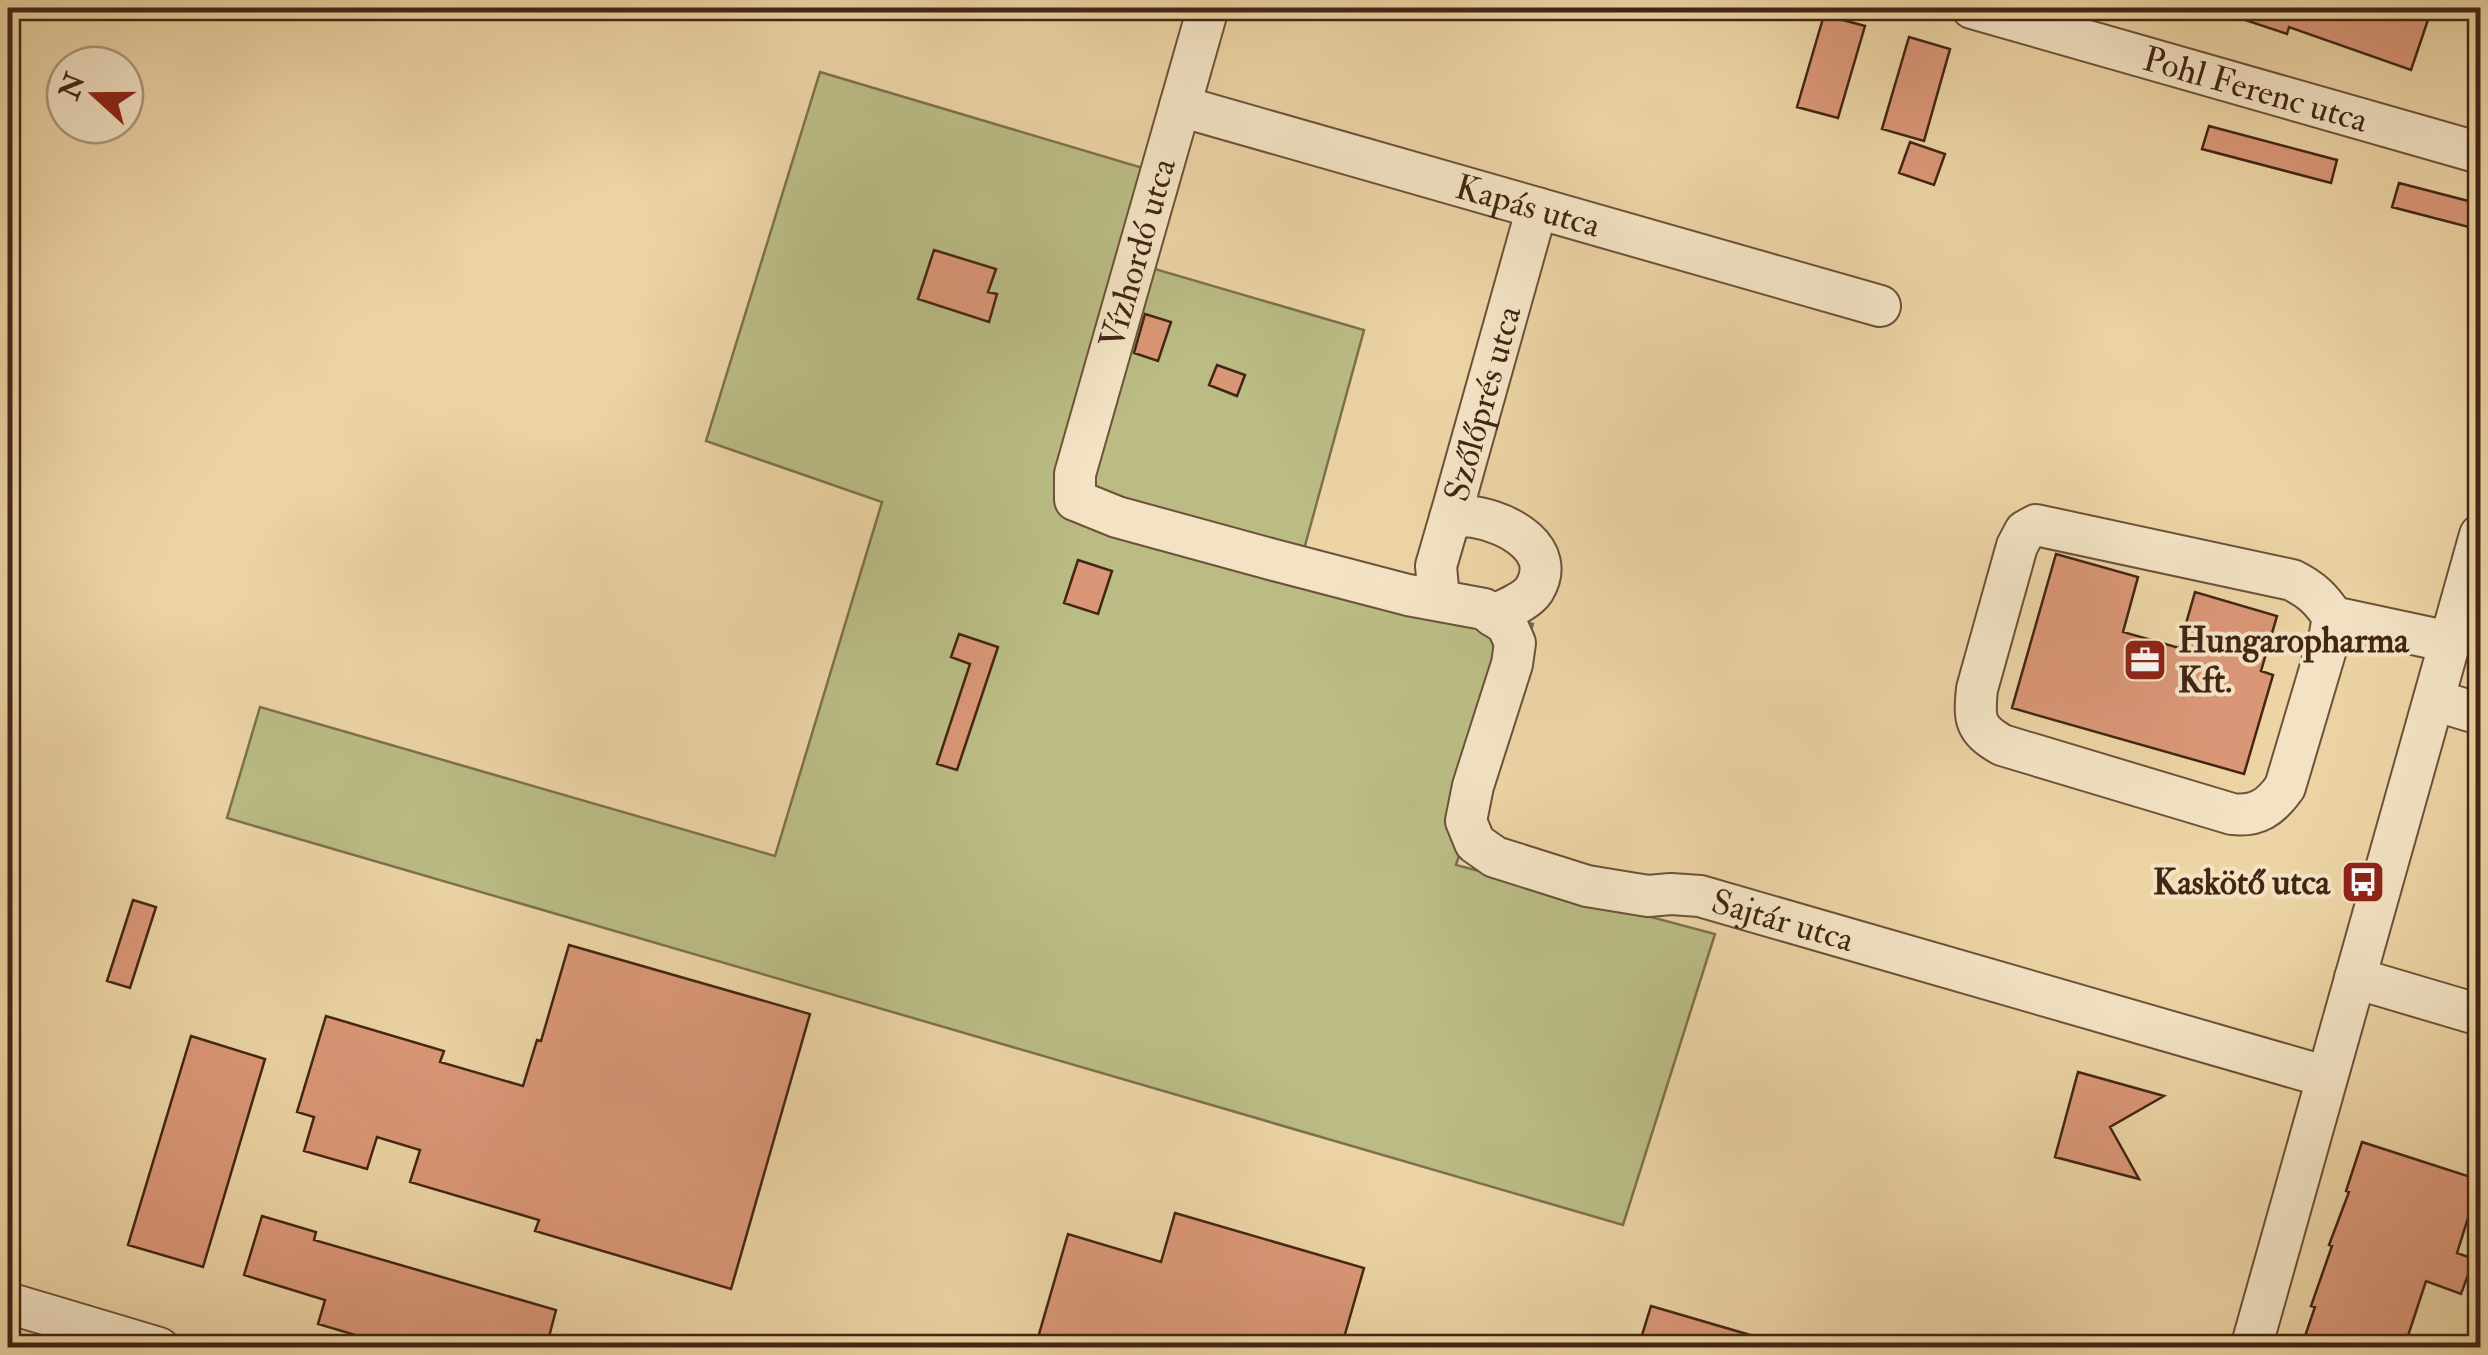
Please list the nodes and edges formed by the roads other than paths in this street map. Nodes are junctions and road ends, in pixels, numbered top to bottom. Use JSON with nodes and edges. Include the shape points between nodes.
{"nodes":[{"id":1,"x":1208,"y":8,"type":"edge"},
{"id":2,"x":1972,"y":8,"type":"edge"},
{"id":3,"x":1180,"y":106,"type":"junction"},
{"id":4,"x":2480,"y":153,"type":"edge"},
{"id":5,"x":1537,"y":208,"type":"junction"},
{"id":6,"x":1880,"y":306,"type":"dead end"},
{"id":7,"x":1450,"y":518,"type":"junction"},
{"id":8,"x":2480,"y":535,"type":"edge"},
{"id":9,"x":1440,"y":599,"type":"junction"},
{"id":10,"x":1493,"y":616,"type":"junction"},
{"id":11,"x":2333,"y":618,"type":"junction"},
{"id":12,"x":2450,"y":642,"type":"junction"},
{"id":13,"x":2434,"y":700,"type":"junction"},
{"id":14,"x":2480,"y":714,"type":"edge"},
{"id":15,"x":2356,"y":978,"type":"junction"},
{"id":16,"x":2480,"y":1016,"type":"edge"},
{"id":17,"x":2327,"y":1077,"type":"junction"},
{"id":18,"x":8,"y":1303,"type":"edge"},
{"id":19,"x":159,"y":1348,"type":"edge"},
{"id":20,"x":2251,"y":1348,"type":"edge"}],
"edges":[{"from":1,"to":3,"type":"street","name":"Vízhordó utca"},
{"from":2,"to":4,"type":"street","name":"Pohl Ferenc utca"},
{"from":3,"to":5,"type":"street","name":"Kapás utca"},
{"from":3,"to":9,"type":"street","name":"Vízhordó utca","via":[[1075,474],[1075,500],[1117,518]]},
{"from":5,"to":6,"type":"street","name":"Kapás utca"},
{"from":5,"to":7,"type":"street","name":"Szőlőprés utca"},
{"from":7,"to":9,"type":"street","name":"Szőlőprés utca","via":[[1436,566]]},
{"from":7,"to":10,"type":"street","via":[[1497,524],[1537,550],[1534,590]]},
{"from":8,"to":12,"type":"street"},
{"from":9,"to":10,"type":"street"},
{"from":10,"to":17,"type":"street","name":"Sajtár utca","via":[[1508,625],[1514,654],[1466,821],[1475,843],[1495,857],[1588,886],[1732,904]]},
{"from":11,"to":11,"type":"street","via":[[2312,590],[2292,580],[2036,525],[2017,546],[1974,712],[1978,726],[2002,745],[2232,814],[2252,814],[2285,787]]},
{"from":11,"to":12,"type":"street"},
{"from":12,"to":13,"type":"street"},
{"from":13,"to":14,"type":"street"},
{"from":13,"to":15,"type":"street"},
{"from":15,"to":16,"type":"street"},
{"from":15,"to":17,"type":"street"},
{"from":17,"to":20,"type":"street"},
{"from":18,"to":19,"type":"street"}]}
